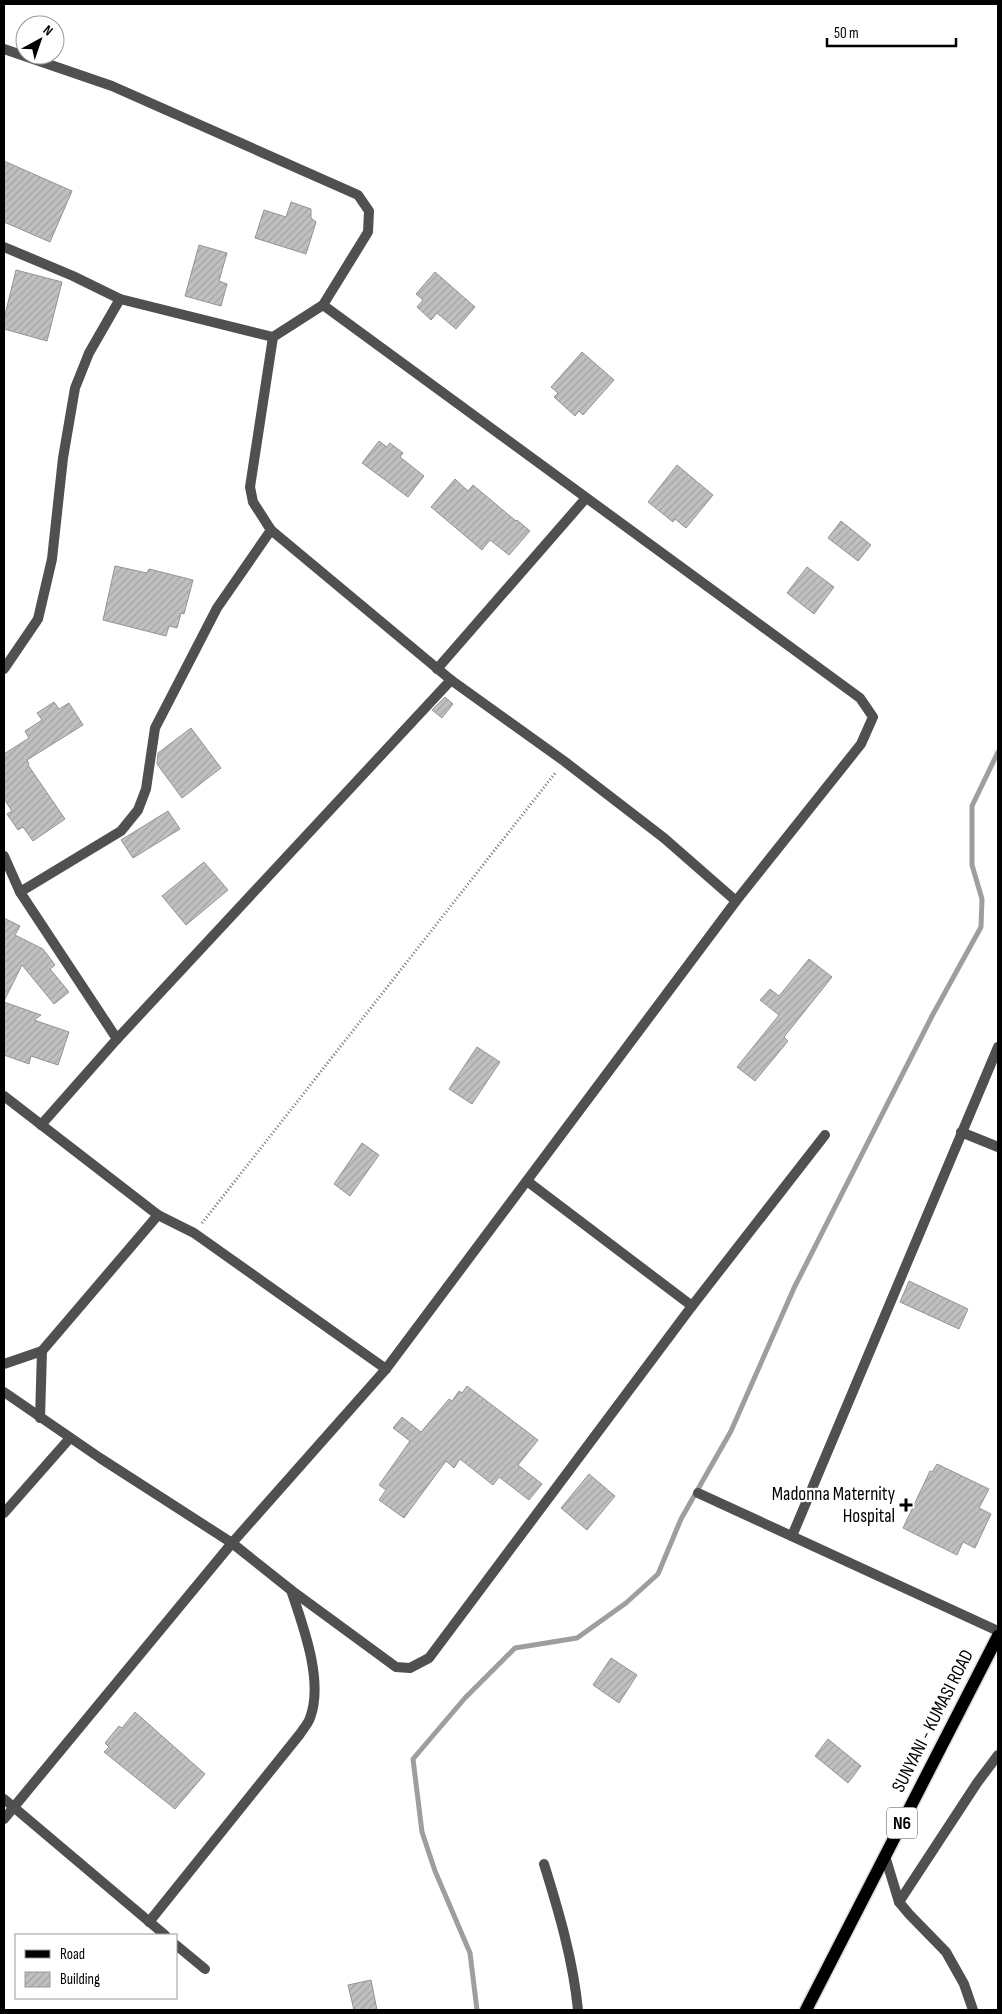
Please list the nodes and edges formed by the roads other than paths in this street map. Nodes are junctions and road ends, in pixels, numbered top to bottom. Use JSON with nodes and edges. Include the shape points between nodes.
{"nodes":[{"id":1,"x":4,"y":49,"type":"edge"},
{"id":2,"x":4,"y":247,"type":"edge"},
{"id":3,"x":120,"y":299,"type":"junction"},
{"id":4,"x":323,"y":305,"type":"junction"},
{"id":5,"x":273,"y":337,"type":"junction"},
{"id":6,"x":586,"y":498,"type":"junction"},
{"id":7,"x":270,"y":530,"type":"junction"},
{"id":8,"x":4,"y":669,"type":"edge"},
{"id":9,"x":438,"y":669,"type":"junction"},
{"id":10,"x":451,"y":680,"type":"junction"},
{"id":11,"x":4,"y":856,"type":"edge"},
{"id":12,"x":20,"y":892,"type":"junction"},
{"id":13,"x":736,"y":901,"type":"junction"},
{"id":14,"x":117,"y":1039,"type":"junction"},
{"id":15,"x":998,"y":1047,"type":"edge"},
{"id":16,"x":4,"y":1096,"type":"edge"},
{"id":17,"x":42,"y":1125,"type":"junction"},
{"id":18,"x":961,"y":1132,"type":"junction"},
{"id":19,"x":825,"y":1135,"type":"dead end"},
{"id":20,"x":998,"y":1147,"type":"edge"},
{"id":21,"x":527,"y":1181,"type":"junction"},
{"id":22,"x":158,"y":1215,"type":"junction"},
{"id":23,"x":692,"y":1306,"type":"junction"},
{"id":24,"x":42,"y":1351,"type":"junction"},
{"id":25,"x":4,"y":1364,"type":"edge"},
{"id":26,"x":386,"y":1369,"type":"junction"},
{"id":27,"x":4,"y":1392,"type":"edge"},
{"id":28,"x":40,"y":1418,"type":"junction"},
{"id":29,"x":70,"y":1438,"type":"junction"},
{"id":30,"x":698,"y":1493,"type":"dead end"},
{"id":31,"x":4,"y":1513,"type":"edge"},
{"id":32,"x":792,"y":1536,"type":"junction"},
{"id":33,"x":232,"y":1543,"type":"junction"},
{"id":34,"x":292,"y":1590,"type":"junction"},
{"id":35,"x":998,"y":1630,"type":"edge"},
{"id":36,"x":998,"y":1636,"type":"edge"},
{"id":37,"x":998,"y":1755,"type":"edge"},
{"id":38,"x":4,"y":1799,"type":"edge"},
{"id":39,"x":14,"y":1807,"type":"junction"},
{"id":40,"x":4,"y":1819,"type":"edge"},
{"id":41,"x":885,"y":1856,"type":"junction"},
{"id":42,"x":544,"y":1864,"type":"dead end"},
{"id":43,"x":899,"y":1902,"type":"junction"},
{"id":44,"x":149,"y":1922,"type":"junction"},
{"id":45,"x":164,"y":1934,"type":"edge"},
{"id":46,"x":178,"y":1947,"type":"edge"},
{"id":47,"x":206,"y":1970,"type":"dead end"},
{"id":48,"x":578,"y":2010,"type":"edge"},
{"id":49,"x":806,"y":2010,"type":"edge"},
{"id":50,"x":972,"y":2010,"type":"edge"}],
"edges":[{"from":1,"to":4,"type":"street","via":[[112,86],[358,195],[369,211],[368,232]]},
{"from":2,"to":3,"type":"street"},
{"from":3,"to":5,"type":"street"},
{"from":3,"to":8,"type":"street","via":[[88,353],[75,388],[63,458],[52,559],[38,619]]},
{"from":4,"to":5,"type":"street"},
{"from":4,"to":6,"type":"street"},
{"from":5,"to":7,"type":"street","via":[[250,487],[253,502]]},
{"from":6,"to":9,"type":"street"},
{"from":6,"to":13,"type":"street","via":[[860,698],[873,717],[861,744]]},
{"from":7,"to":9,"type":"street"},
{"from":7,"to":12,"type":"street","via":[[217,608],[155,728],[146,789],[138,810],[121,831]]},
{"from":9,"to":10,"type":"street"},
{"from":10,"to":13,"type":"street","via":[[664,838]]},
{"from":10,"to":14,"type":"street"},
{"from":11,"to":12,"type":"street"},
{"from":12,"to":14,"type":"street"},
{"from":13,"to":21,"type":"street"},
{"from":14,"to":17,"type":"street"},
{"from":15,"to":18,"type":"street"},
{"from":16,"to":17,"type":"street"},
{"from":17,"to":22,"type":"street"},
{"from":18,"to":20,"type":"street"},
{"from":18,"to":32,"type":"street"},
{"from":19,"to":23,"type":"street"},
{"from":21,"to":23,"type":"street"},
{"from":21,"to":26,"type":"street"},
{"from":22,"to":24,"type":"street"},
{"from":22,"to":26,"type":"street","via":[[194,1233]]},
{"from":23,"to":34,"type":"street","via":[[429,1658],[410,1668],[396,1666]]},
{"from":24,"to":25,"type":"street"},
{"from":24,"to":28,"type":"street"},
{"from":26,"to":33,"type":"street"},
{"from":27,"to":28,"type":"street"},
{"from":28,"to":29,"type":"street"},
{"from":29,"to":31,"type":"street"},
{"from":29,"to":33,"type":"street"},
{"from":30,"to":32,"type":"street"},
{"from":32,"to":35,"type":"street"},
{"from":33,"to":34,"type":"street"},
{"from":33,"to":39,"type":"street"},
{"from":34,"to":44,"type":"street","via":[[311,1652],[314,1680],[310,1717],[300,1734]]},
{"from":36,"to":41,"type":"main road","name":"SUNYANI - KUMASI ROAD","number":"N6"},
{"from":37,"to":43,"type":"street"},
{"from":38,"to":39,"type":"street"},
{"from":39,"to":40,"type":"street"},
{"from":39,"to":44,"type":"street"},
{"from":41,"to":43,"type":"street"},
{"from":41,"to":49,"type":"main road","name":"SUNYANI - KUMASI ROAD","number":"N6"},
{"from":42,"to":48,"type":"street","via":[[564,1929]]},
{"from":43,"to":50,"type":"street","via":[[946,1952],[964,1984]]},
{"from":44,"to":45,"type":"street"},
{"from":46,"to":47,"type":"street"}]}
